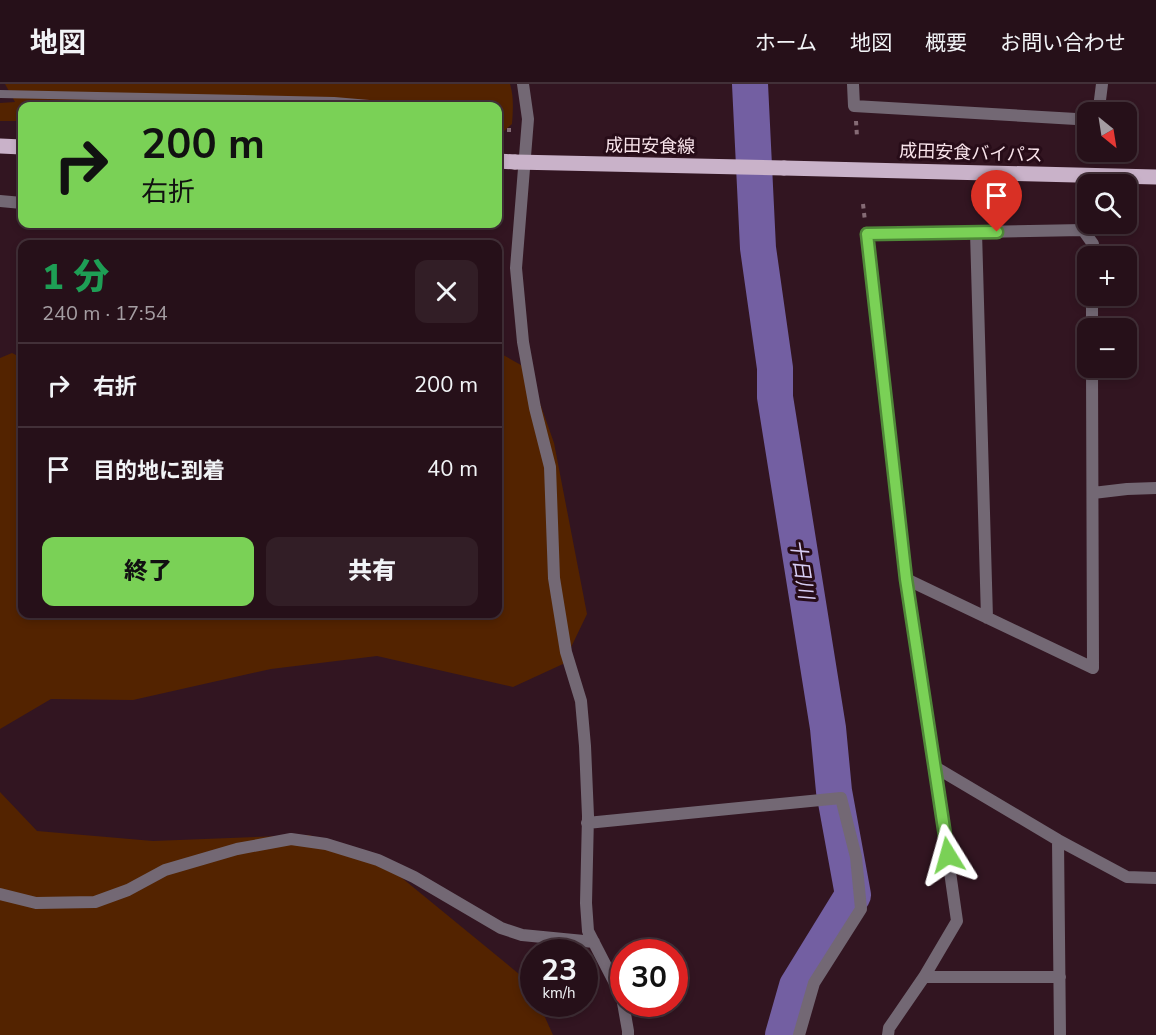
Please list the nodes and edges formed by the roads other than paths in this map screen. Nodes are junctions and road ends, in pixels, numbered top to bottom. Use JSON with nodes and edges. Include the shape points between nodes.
{"nodes":[{"id":1,"x":523,"y":84,"type":"edge"},
{"id":2,"x":853,"y":84,"type":"edge"},
{"id":3,"x":1102,"y":84,"type":"edge"},
{"id":4,"x":0,"y":94,"type":"edge"},
{"id":5,"x":269,"y":102,"type":"edge"},
{"id":6,"x":1100,"y":102,"type":"edge"},
{"id":7,"x":1077,"y":119,"type":"edge"},
{"id":8,"x":0,"y":146,"type":"edge"},
{"id":9,"x":18,"y":147,"type":"edge"},
{"id":10,"x":502,"y":161,"type":"edge"},
{"id":11,"x":784,"y":168,"type":"joint"},
{"id":12,"x":1156,"y":177,"type":"edge"},
{"id":13,"x":0,"y":201,"type":"edge"},
{"id":14,"x":18,"y":203,"type":"edge"},
{"id":15,"x":976,"y":232,"type":"junction"},
{"id":16,"x":1093,"y":246,"type":"edge"},
{"id":17,"x":1092,"y":378,"type":"edge"},
{"id":18,"x":1156,"y":488,"type":"edge"},
{"id":19,"x":1093,"y":493,"type":"junction"},
{"id":20,"x":906,"y":579,"type":"junction"},
{"id":21,"x":987,"y":618,"type":"junction"},
{"id":22,"x":935,"y":767,"type":"junction"},
{"id":23,"x":587,"y":823,"type":"junction"},
{"id":24,"x":1058,"y":840,"type":"junction"},
{"id":25,"x":1156,"y":878,"type":"edge"},
{"id":26,"x":0,"y":894,"type":"edge"},
{"id":27,"x":563,"y":939,"type":"edge"},
{"id":28,"x":592,"y":939,"type":"edge"},
{"id":29,"x":598,"y":950,"type":"edge"},
{"id":30,"x":924,"y":977,"type":"junction"},
{"id":31,"x":1059,"y":977,"type":"junction"},
{"id":32,"x":628,"y":1035,"type":"edge"},
{"id":33,"x":799,"y":1035,"type":"edge"},
{"id":34,"x":888,"y":1035,"type":"edge"},
{"id":35,"x":1060,"y":1035,"type":"edge"}],
"edges":[{"from":1,"to":23,"type":"street","via":[[528,119],[516,268],[523,342],[550,467],[554,578],[566,652],[581,701]]},
{"from":2,"to":7,"type":"street","via":[[854,106]]},
{"from":3,"to":6,"type":"street"},
{"from":4,"to":5,"type":"lane"},
{"from":8,"to":9,"type":"main road"},
{"from":10,"to":11,"type":"main road","name":"成田安食線","bridge":true},
{"from":11,"to":12,"type":"main road","name":"成田安食バイパス"},
{"from":13,"to":14,"type":"street"},
{"from":15,"to":16,"type":"street","via":[[1083,230]]},
{"from":15,"to":20,"type":"street","via":[[867,234]]},
{"from":15,"to":21,"type":"street"},
{"from":17,"to":19,"type":"street"},
{"from":18,"to":19,"type":"street"},
{"from":19,"to":21,"type":"street","via":[[1093,668]]},
{"from":20,"to":21,"type":"street"},
{"from":20,"to":22,"type":"street"},
{"from":22,"to":24,"type":"street"},
{"from":22,"to":30,"type":"street","via":[[957,921]]},
{"from":23,"to":28,"type":"street","via":[[586,903]]},
{"from":23,"to":33,"type":"street","via":[[841,798],[856,857],[861,909],[814,983]]},
{"from":24,"to":25,"type":"street","via":[[1127,877]]},
{"from":24,"to":31,"type":"street"},
{"from":26,"to":27,"type":"street","via":[[36,903],[95,902],[165,870],[237,849],[291,839],[326,844],[378,860],[501,928],[522,935]]},
{"from":29,"to":32,"type":"street","via":[[622,997]]},
{"from":30,"to":31,"type":"street"},
{"from":30,"to":34,"type":"street"},
{"from":31,"to":35,"type":"street"}]}
